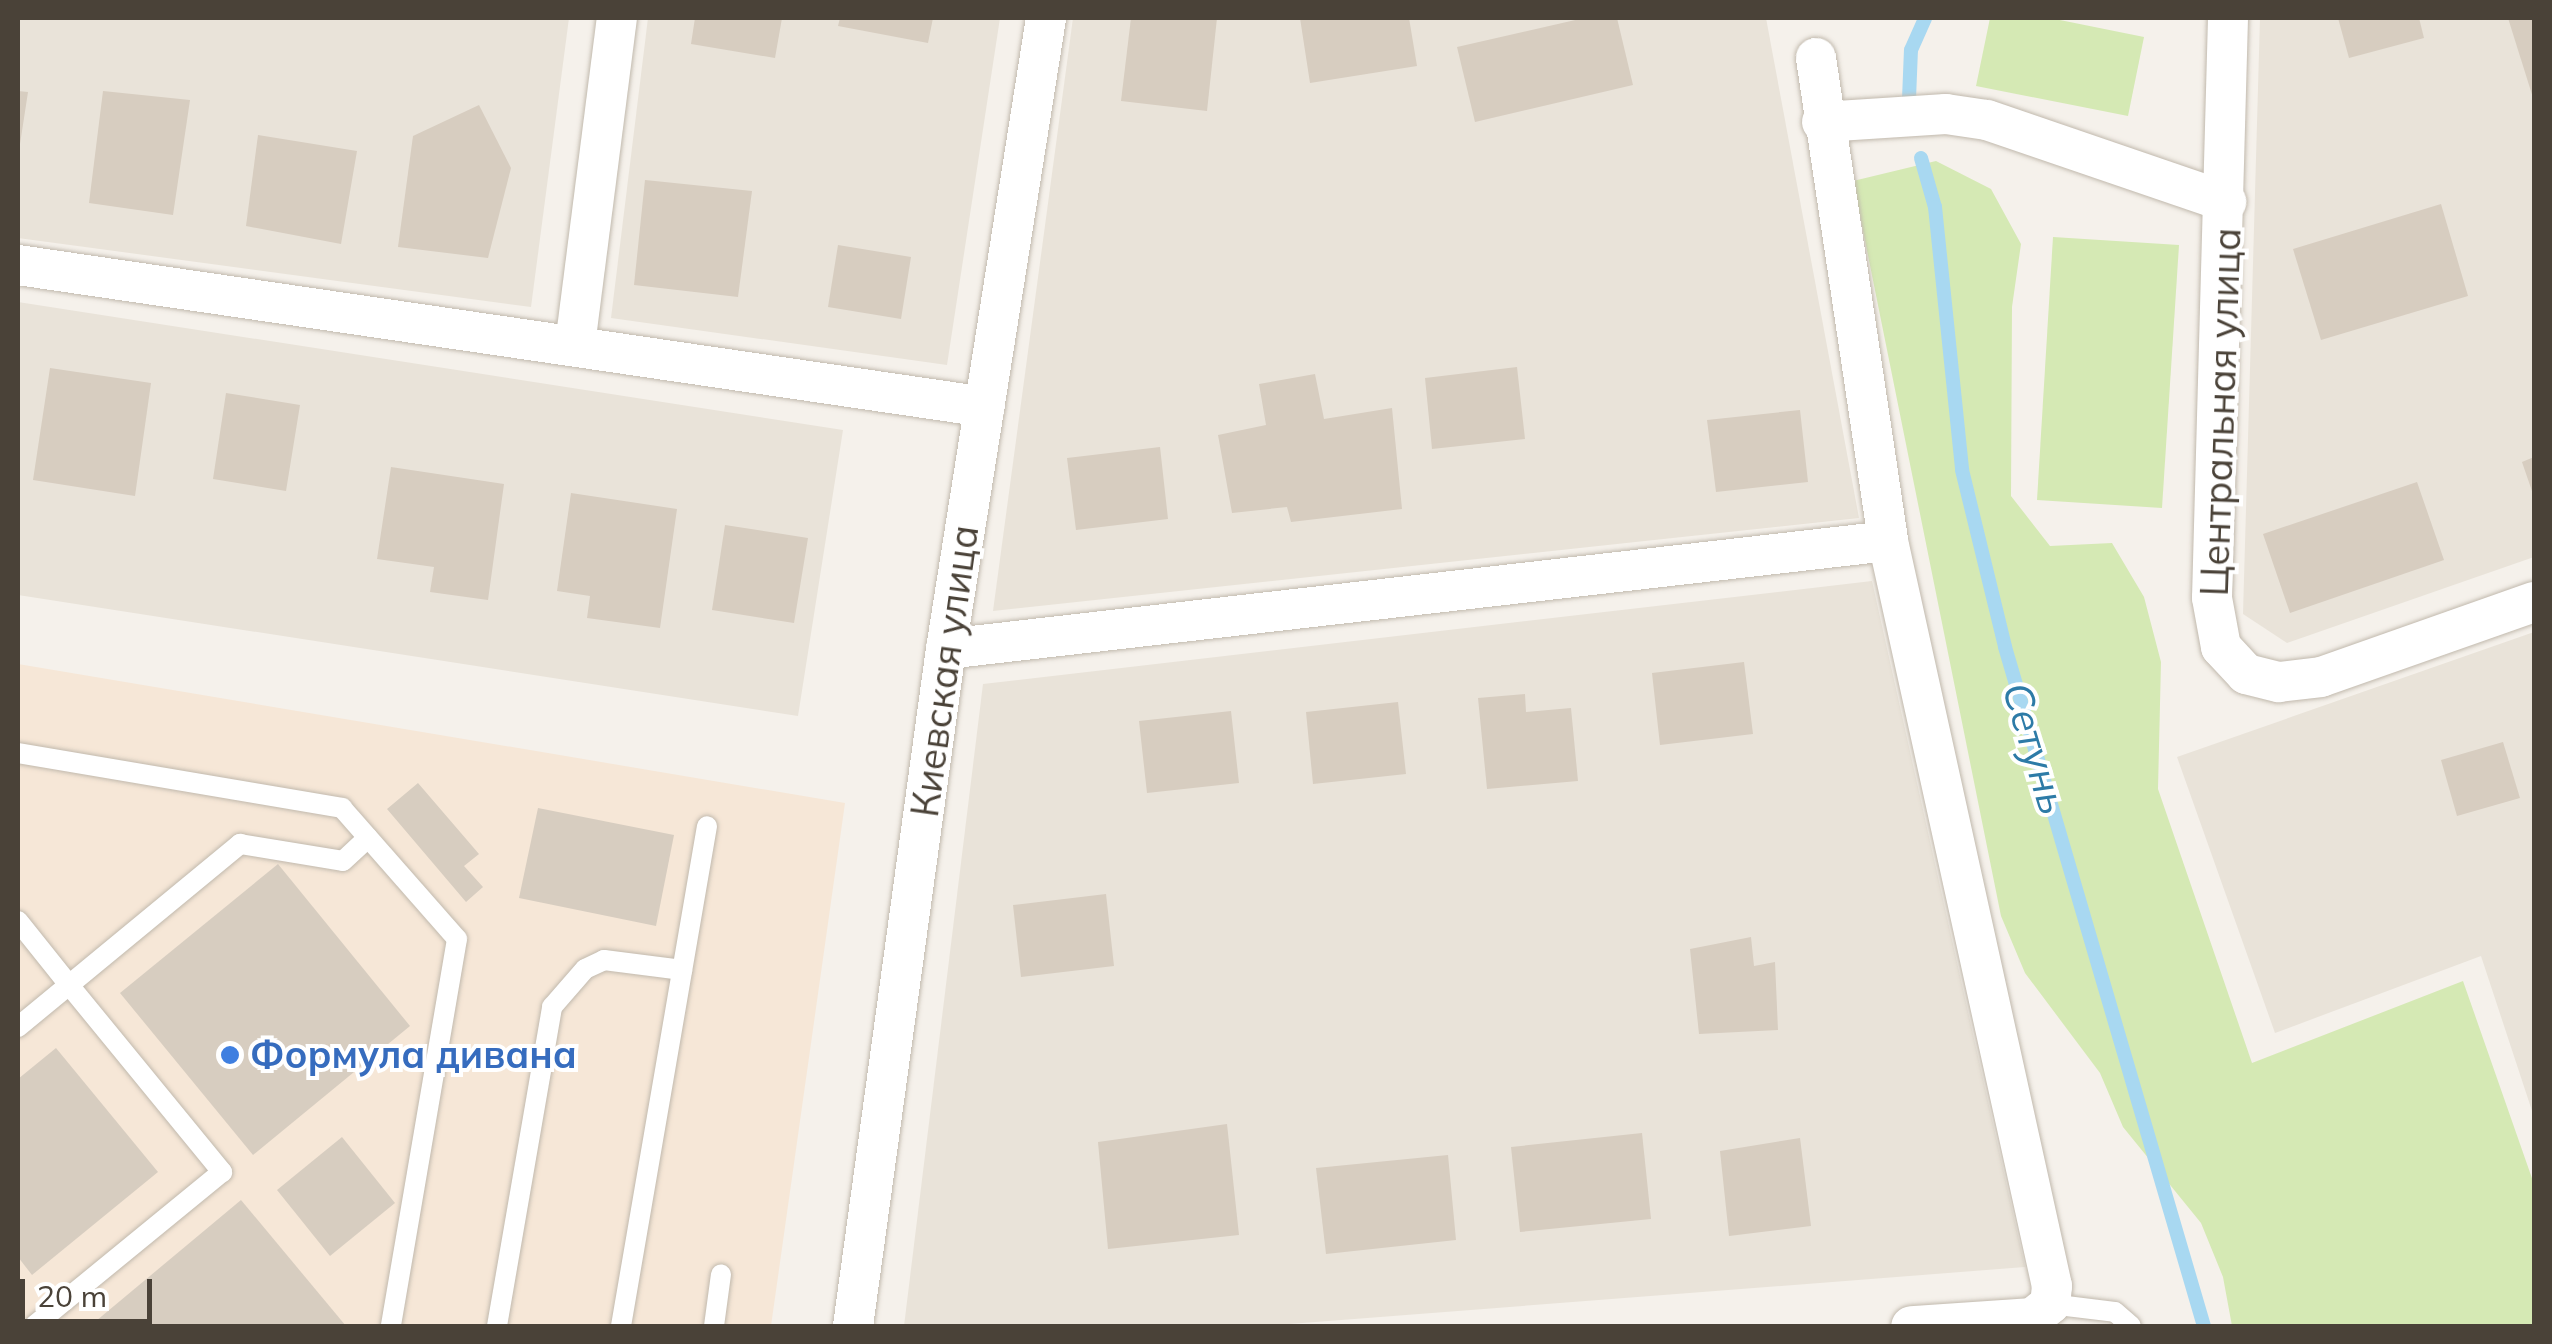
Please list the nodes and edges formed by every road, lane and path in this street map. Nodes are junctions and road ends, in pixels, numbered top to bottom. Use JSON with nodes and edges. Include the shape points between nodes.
{"nodes":[{"id":1,"x":617,"y":18,"type":"edge"},
{"id":2,"x":1046,"y":18,"type":"edge"},
{"id":3,"x":2228,"y":18,"type":"edge"},
{"id":4,"x":1816,"y":58,"type":"dead end"},
{"id":5,"x":1822,"y":122,"type":"junction"},
{"id":6,"x":2226,"y":202,"type":"junction"},
{"id":7,"x":18,"y":265,"type":"edge"},
{"id":8,"x":574,"y":345,"type":"junction"},
{"id":9,"x":985,"y":407,"type":"junction"},
{"id":10,"x":1888,"y":541,"type":"junction"},
{"id":11,"x":2534,"y":602,"type":"edge"},
{"id":12,"x":946,"y":649,"type":"junction"},
{"id":13,"x":18,"y":753,"type":"edge"},
{"id":14,"x":706,"y":826,"type":"dead end"},
{"id":15,"x":368,"y":838,"type":"junction"},
{"id":16,"x":18,"y":921,"type":"edge"},
{"id":17,"x":682,"y":970,"type":"junction"},
{"id":18,"x":69,"y":984,"type":"junction"},
{"id":19,"x":18,"y":1027,"type":"edge"},
{"id":20,"x":722,"y":1274,"type":"dead end"},
{"id":21,"x":2050,"y":1304,"type":"junction"},
{"id":22,"x":29,"y":1325,"type":"edge"},
{"id":23,"x":391,"y":1326,"type":"edge"},
{"id":24,"x":498,"y":1326,"type":"edge"},
{"id":25,"x":621,"y":1326,"type":"edge"},
{"id":26,"x":714,"y":1326,"type":"edge"},
{"id":27,"x":853,"y":1326,"type":"edge"},
{"id":28,"x":1911,"y":1326,"type":"edge"},
{"id":29,"x":2131,"y":1326,"type":"edge"}],
"edges":[{"from":1,"to":8,"type":"street"},
{"from":2,"to":9,"type":"street","name":"Киевская улица"},
{"from":3,"to":6,"type":"street","name":"Центральная улица"},
{"from":4,"to":5,"type":"street"},
{"from":5,"to":6,"type":"street","via":[[1946,114],[1988,120]]},
{"from":5,"to":10,"type":"street"},
{"from":6,"to":11,"type":"street","name":"Центральная улица","via":[[2212,598],[2221,647],[2246,674],[2279,682],[2321,677]]},
{"from":7,"to":8,"type":"street"},
{"from":8,"to":9,"type":"street"},
{"from":9,"to":12,"type":"street","name":"Киевская улица"},
{"from":10,"to":12,"type":"street"},
{"from":10,"to":21,"type":"street"},
{"from":12,"to":27,"type":"street","name":"Киевская улица"},
{"from":13,"to":15,"type":"lane","via":[[342,808]]},
{"from":14,"to":17,"type":"lane"},
{"from":15,"to":18,"type":"lane","via":[[342,861],[240,844]]},
{"from":15,"to":23,"type":"lane","via":[[457,939]]},
{"from":16,"to":18,"type":"lane"},
{"from":17,"to":24,"type":"lane","via":[[604,960],[586,969],[552,1007]]},
{"from":17,"to":25,"type":"lane"},
{"from":18,"to":19,"type":"lane"},
{"from":18,"to":22,"type":"lane","via":[[222,1172]]},
{"from":20,"to":26,"type":"lane"},
{"from":21,"to":28,"type":"street","via":[[2033,1318]]},
{"from":21,"to":29,"type":"lane","via":[[2115,1312]]}]}
